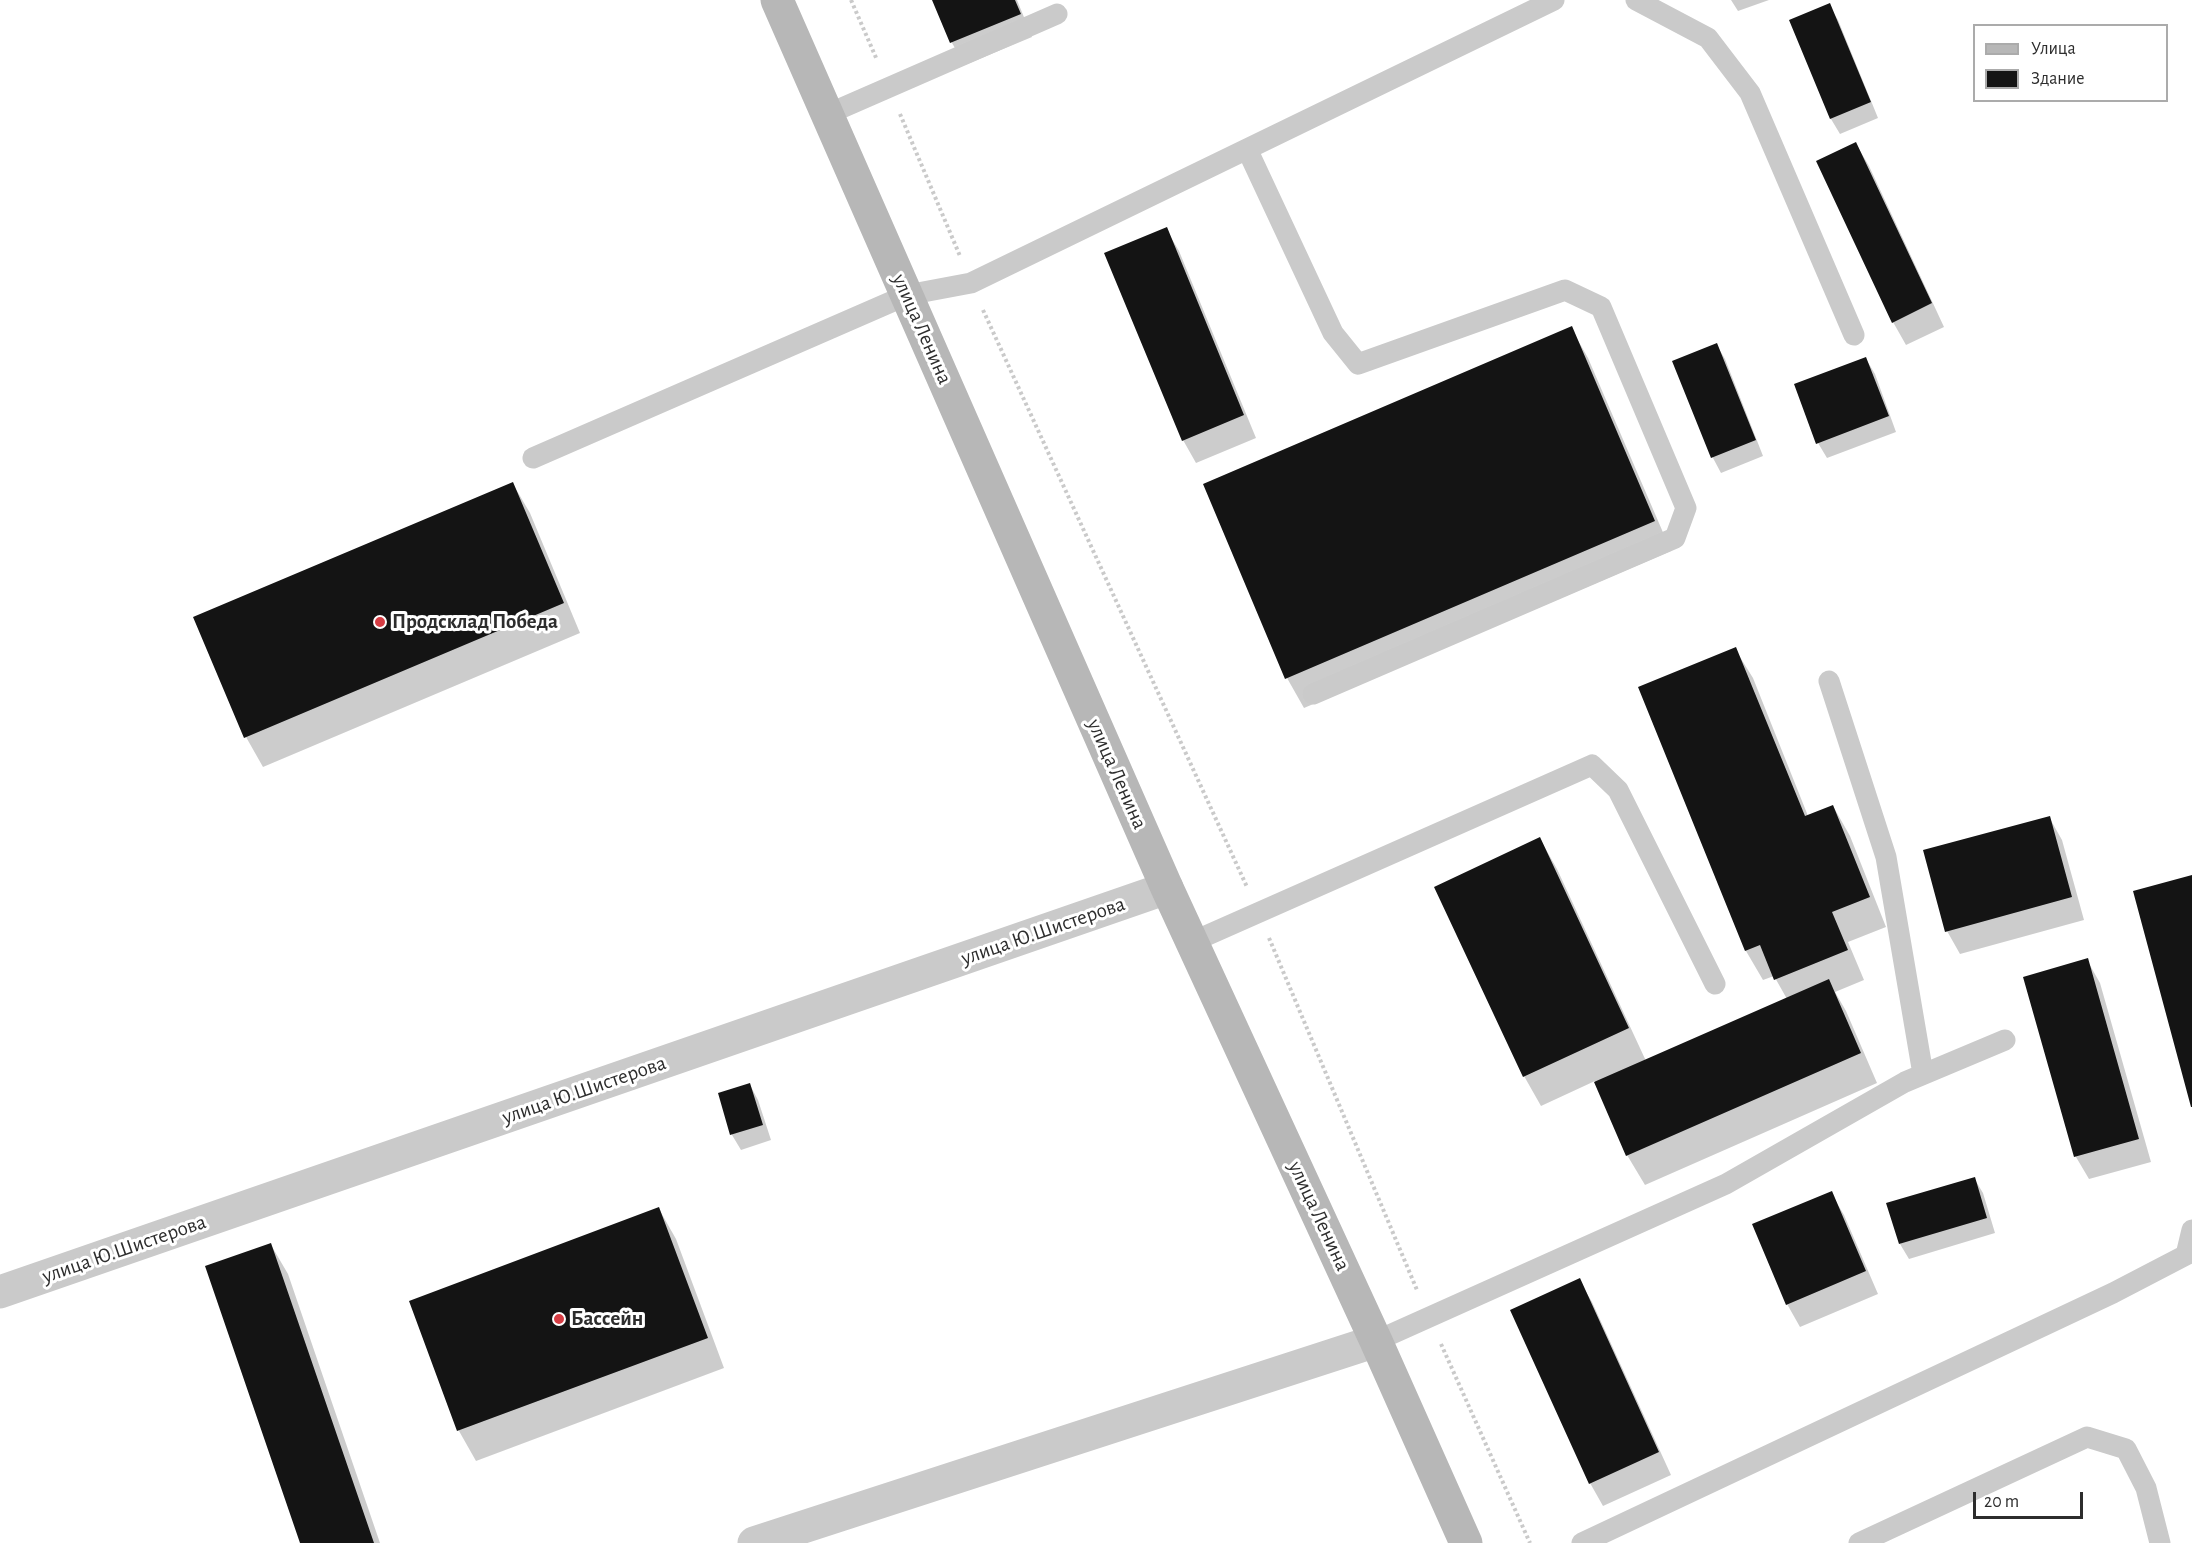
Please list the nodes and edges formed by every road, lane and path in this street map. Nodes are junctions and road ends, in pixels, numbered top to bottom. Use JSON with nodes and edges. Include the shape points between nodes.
{"nodes":[{"id":1,"x":777,"y":0,"type":"edge"},
{"id":2,"x":851,"y":0,"type":"edge"},
{"id":3,"x":1554,"y":0,"type":"edge"},
{"id":4,"x":1636,"y":0,"type":"edge"},
{"id":5,"x":1057,"y":14,"type":"dead end"},
{"id":6,"x":889,"y":87,"type":"junction"},
{"id":7,"x":828,"y":114,"type":"junction"},
{"id":8,"x":1247,"y":149,"type":"junction"},
{"id":9,"x":971,"y":283,"type":"junction"},
{"id":10,"x":907,"y":295,"type":"junction"},
{"id":11,"x":1854,"y":335,"type":"dead end"},
{"id":12,"x":533,"y":458,"type":"dead end"},
{"id":13,"x":1829,"y":681,"type":"dead end"},
{"id":14,"x":1313,"y":694,"type":"dead end"},
{"id":15,"x":1167,"y":888,"type":"junction"},
{"id":16,"x":1259,"y":913,"type":"junction"},
{"id":17,"x":1192,"y":942,"type":"junction"},
{"id":18,"x":1715,"y":984,"type":"dead end"},
{"id":19,"x":2006,"y":1040,"type":"dead end"},
{"id":20,"x":1923,"y":1074,"type":"junction"},
{"id":21,"x":2192,"y":1230,"type":"edge"},
{"id":22,"x":2189,"y":1258,"type":"edge"},
{"id":23,"x":0,"y":1292,"type":"edge"},
{"id":24,"x":1429,"y":1317,"type":"junction"},
{"id":25,"x":1376,"y":1341,"type":"junction"},
{"id":26,"x":754,"y":1543,"type":"edge"},
{"id":27,"x":1466,"y":1543,"type":"edge"},
{"id":28,"x":1530,"y":1543,"type":"edge"},
{"id":29,"x":1582,"y":1543,"type":"edge"},
{"id":30,"x":1859,"y":1543,"type":"edge"},
{"id":31,"x":2160,"y":1543,"type":"edge"}],
"edges":[{"from":1,"to":7,"type":"main road","name":"улица Ленина"},
{"from":2,"to":6,"type":"path"},
{"from":3,"to":8,"type":"lane"},
{"from":4,"to":11,"type":"lane","via":[[1708,38],[1750,93]]},
{"from":5,"to":6,"type":"lane"},
{"from":6,"to":7,"type":"lane"},
{"from":6,"to":9,"type":"path"},
{"from":7,"to":10,"type":"main road","name":"улица Ленина"},
{"from":8,"to":9,"type":"lane"},
{"from":8,"to":14,"type":"lane","via":[[1333,333],[1358,364],[1565,290],[1601,308],[1686,508],[1676,538]]},
{"from":9,"to":10,"type":"lane"},
{"from":9,"to":16,"type":"path"},
{"from":10,"to":12,"type":"lane"},
{"from":10,"to":15,"type":"main road","name":"улица Ленина"},
{"from":13,"to":20,"type":"lane","via":[[1886,857]]},
{"from":15,"to":17,"type":"main road","name":"улица Ленина"},
{"from":15,"to":23,"type":"street","name":"улица Ю.Шистерова"},
{"from":16,"to":17,"type":"lane"},
{"from":16,"to":18,"type":"lane","via":[[1592,765],[1618,790]]},
{"from":16,"to":24,"type":"path"},
{"from":17,"to":25,"type":"main road","name":"улица Ленина"},
{"from":19,"to":20,"type":"lane"},
{"from":20,"to":24,"type":"lane","via":[[1726,1184]]},
{"from":21,"to":22,"type":"lane"},
{"from":22,"to":29,"type":"lane"},
{"from":24,"to":25,"type":"lane"},
{"from":24,"to":28,"type":"path"},
{"from":25,"to":26,"type":"street"},
{"from":25,"to":27,"type":"main road","name":"улица Ленина"},
{"from":30,"to":31,"type":"lane","via":[[2087,1437],[2126,1449],[2146,1488]]}]}
